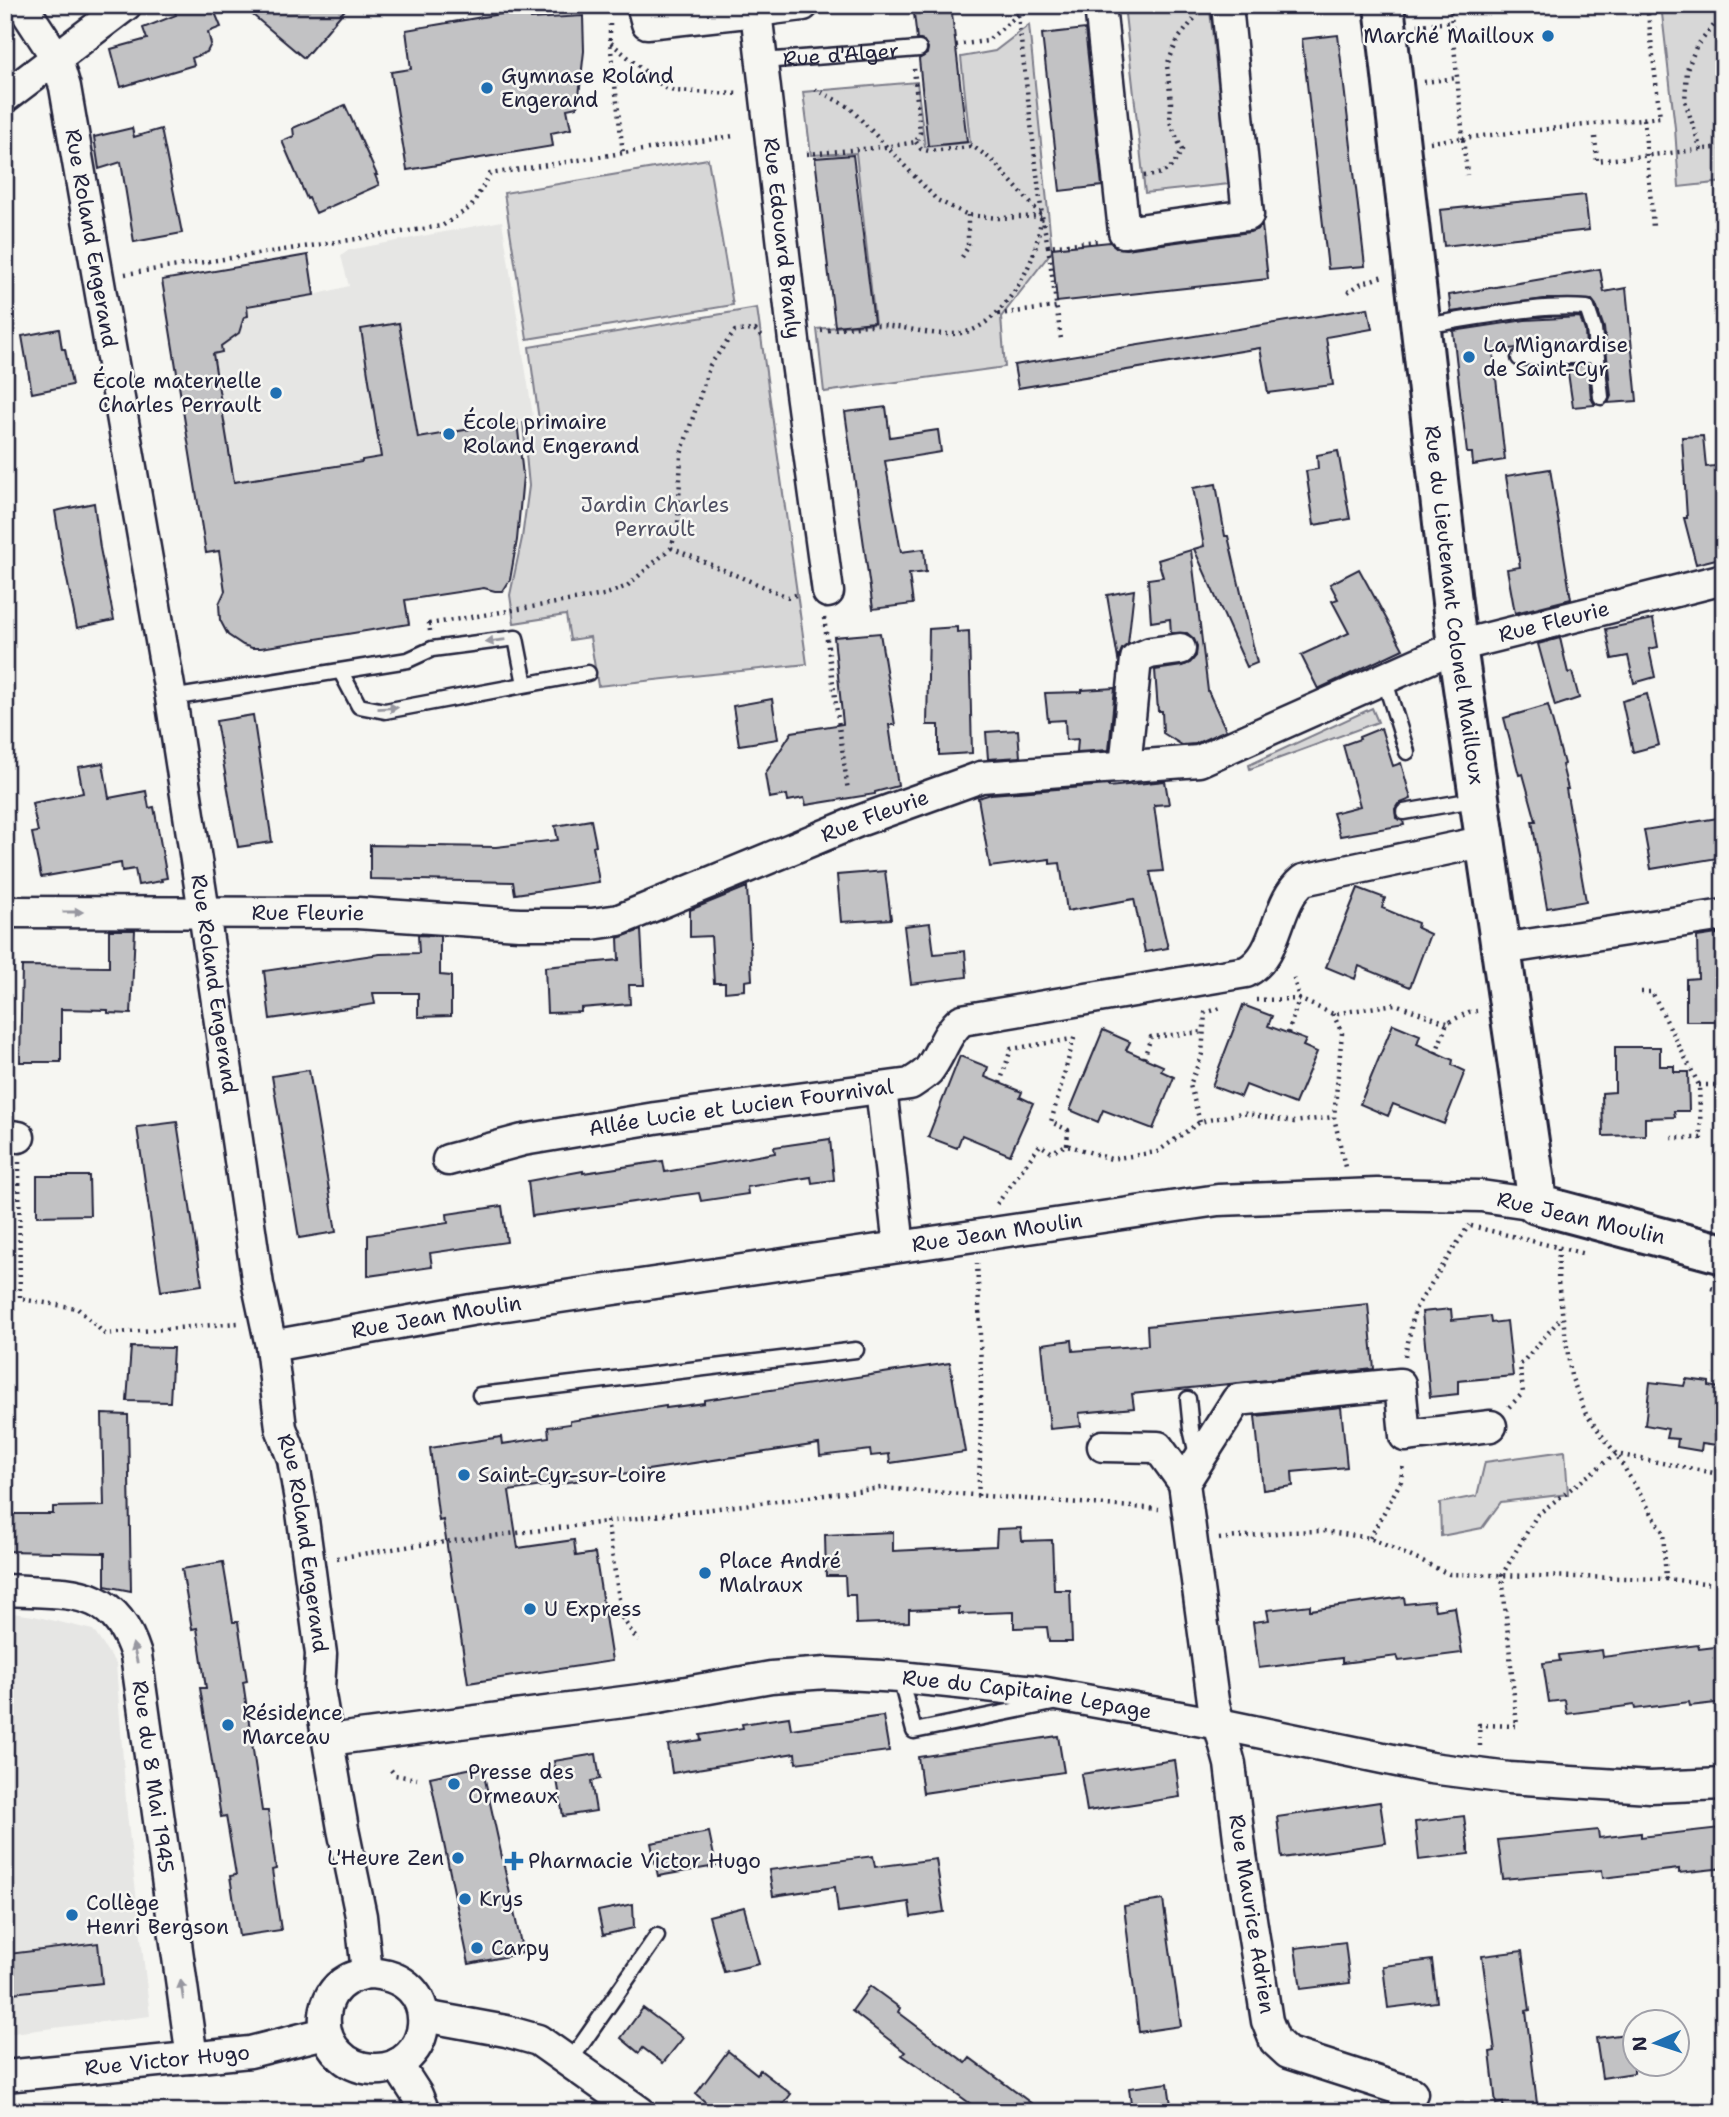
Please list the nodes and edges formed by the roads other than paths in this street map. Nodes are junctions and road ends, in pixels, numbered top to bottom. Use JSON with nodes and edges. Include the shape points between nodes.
{"nodes":[{"id":1,"x":22,"y":5,"type":"edge"},
{"id":2,"x":126,"y":5,"type":"edge"},
{"id":3,"x":642,"y":5,"type":"edge"},
{"id":4,"x":803,"y":5,"type":"edge"},
{"id":5,"x":1100,"y":5,"type":"edge"},
{"id":6,"x":1227,"y":5,"type":"edge"},
{"id":7,"x":1384,"y":5,"type":"edge"},
{"id":8,"x":757,"y":11,"type":"junction"},
{"id":9,"x":919,"y":50,"type":"dead end"},
{"id":10,"x":57,"y":57,"type":"junction"},
{"id":11,"x":762,"y":61,"type":"junction"},
{"id":12,"x":5,"y":97,"type":"edge"},
{"id":13,"x":1420,"y":327,"type":"junction"},
{"id":14,"x":1597,"y":355,"type":"junction"},
{"id":15,"x":1519,"y":358,"type":"dead end"},
{"id":16,"x":1601,"y":397,"type":"dead end"},
{"id":17,"x":1724,"y":579,"type":"edge"},
{"id":18,"x":828,"y":591,"type":"road end"},
{"id":19,"x":1457,"y":646,"type":"junction"},
{"id":20,"x":1180,"y":649,"type":"dead end"},
{"id":21,"x":341,"y":672,"type":"junction"},
{"id":22,"x":588,"y":673,"type":"dead end"},
{"id":23,"x":1384,"y":678,"type":"junction"},
{"id":24,"x":525,"y":684,"type":"junction"},
{"id":25,"x":171,"y":698,"type":"junction"},
{"id":26,"x":1407,"y":752,"type":"dead end"},
{"id":27,"x":1125,"y":767,"type":"junction"},
{"id":28,"x":1480,"y":799,"type":"junction"},
{"id":29,"x":1404,"y":812,"type":"dead end"},
{"id":30,"x":1486,"y":841,"type":"junction"},
{"id":31,"x":5,"y":912,"type":"edge"},
{"id":32,"x":204,"y":912,"type":"junction"},
{"id":33,"x":1724,"y":915,"type":"edge"},
{"id":34,"x":1501,"y":949,"type":"junction"},
{"id":35,"x":881,"y":1088,"type":"junction"},
{"id":36,"x":448,"y":1160,"type":"dead end"},
{"id":37,"x":1536,"y":1204,"type":"junction"},
{"id":38,"x":897,"y":1230,"type":"dead end"},
{"id":39,"x":1717,"y":1270,"type":"edge"},
{"id":40,"x":268,"y":1334,"type":"junction"},
{"id":41,"x":856,"y":1350,"type":"dead end"},
{"id":42,"x":480,"y":1395,"type":"dead end"},
{"id":43,"x":1188,"y":1399,"type":"dead end"},
{"id":44,"x":1491,"y":1426,"type":"road end"},
{"id":45,"x":1103,"y":1446,"type":"dead end"},
{"id":46,"x":1190,"y":1485,"type":"junction"},
{"id":47,"x":5,"y":1590,"type":"edge"},
{"id":48,"x":900,"y":1677,"type":"junction"},
{"id":49,"x":1075,"y":1699,"type":"junction"},
{"id":50,"x":1219,"y":1724,"type":"junction"},
{"id":51,"x":328,"y":1740,"type":"junction"},
{"id":52,"x":1724,"y":1784,"type":"edge"},
{"id":53,"x":657,"y":1936,"type":"dead end"},
{"id":54,"x":367,"y":1973,"type":"junction"},
{"id":55,"x":424,"y":2016,"type":"junction"},
{"id":56,"x":325,"y":2033,"type":"junction"},
{"id":57,"x":192,"y":2058,"type":"junction"},
{"id":58,"x":570,"y":2061,"type":"junction"},
{"id":59,"x":397,"y":2064,"type":"junction"},
{"id":60,"x":5,"y":2076,"type":"edge"},
{"id":61,"x":1412,"y":2094,"type":"dead end"},
{"id":62,"x":424,"y":2112,"type":"edge"},
{"id":63,"x":640,"y":2112,"type":"edge"}],
"edges":[{"from":1,"to":10,"type":"street","name":"Rue Roland Engerand"},
{"from":2,"to":10,"type":"street"},
{"from":3,"to":8,"type":"street","via":[[647,23]]},
{"from":4,"to":8,"type":"street"},
{"from":5,"to":6,"type":"street","via":[[1124,232],[1248,215]]},
{"from":7,"to":13,"type":"street","name":"Rue du Lieutenant Colonel Mailloux"},
{"from":8,"to":11,"type":"street","name":"Rue Edouard Branly"},
{"from":9,"to":11,"type":"lane","name":"Rue d'Alger"},
{"from":10,"to":12,"type":"street"},
{"from":10,"to":25,"type":"street","name":"Rue Roland Engerand"},
{"from":11,"to":18,"type":"street","name":"Rue Edouard Branly"},
{"from":13,"to":14,"type":"lane","via":[[1526,310],[1587,308]]},
{"from":13,"to":19,"type":"street","name":"Rue du Lieutenant Colonel Mailloux"},
{"from":14,"to":15,"type":"lane"},
{"from":14,"to":16,"type":"lane"},
{"from":17,"to":19,"type":"street","name":"Rue Fleurie"},
{"from":19,"to":23,"type":"street","name":"Rue Fleurie"},
{"from":19,"to":28,"type":"street","name":"Rue du Lieutenant Colonel Mailloux"},
{"from":20,"to":27,"type":"street","via":[[1136,659]]},
{"from":21,"to":24,"type":"lane","one_way":true,"via":[[359,706],[385,711]]},
{"from":24,"to":21,"type":"lane","one_way":true,"via":[[516,638],[432,649],[408,660]]},
{"from":21,"to":25,"type":"lane"},
{"from":22,"to":24,"type":"lane"},
{"from":23,"to":26,"type":"lane"},
{"from":23,"to":27,"type":"street","name":"Rue Fleurie","via":[[1199,761]]},
{"from":25,"to":32,"type":"street","name":"Rue Roland Engerand"},
{"from":27,"to":32,"type":"street","name":"Rue Fleurie","via":[[981,777],[859,821],[619,920],[592,925],[357,913]]},
{"from":28,"to":29,"type":"lane"},
{"from":28,"to":30,"type":"street","name":"Rue du Lieutenant Colonel Mailloux"},
{"from":30,"to":34,"type":"street","name":"Rue du Lieutenant Colonel Mailloux"},
{"from":30,"to":35,"type":"street","name":"Allée Lucie et Lucien Fournival","via":[[1303,880],[1288,897],[1257,967],[962,1020],[921,1077],[910,1084]]},
{"from":31,"to":32,"type":"street","name":"Rue Fleurie","one_way":true},
{"from":32,"to":40,"type":"street","name":"Rue Roland Engerand"},
{"from":33,"to":34,"type":"street"},
{"from":34,"to":37,"type":"street","name":"Rue du Lieutenant Colonel Mailloux"},
{"from":35,"to":36,"type":"street","name":"Allée Lucie et Lucien Fournival","via":[[655,1118],[523,1140]]},
{"from":35,"to":38,"type":"street"},
{"from":37,"to":39,"type":"street","name":"Rue Jean Moulin"},
{"from":37,"to":40,"type":"street","name":"Rue Jean Moulin","via":[[1481,1196],[1377,1194],[1218,1200],[471,1310]]},
{"from":40,"to":51,"type":"street","name":"Rue Roland Engerand","via":[[281,1428],[293,1459],[321,1654],[319,1689]]},
{"from":41,"to":42,"type":"lane"},
{"from":43,"to":46,"type":"lane"},
{"from":44,"to":46,"type":"street","via":[[1405,1436],[1400,1384],[1237,1400]]},
{"from":45,"to":46,"type":"street","via":[[1158,1447]]},
{"from":46,"to":50,"type":"street","name":"Rue Maurice Adrien","via":[[1193,1541]]},
{"from":57,"to":47,"type":"street","name":"Rue du 8 Mai 1945","one_way":true,"via":[[130,1635],[119,1619],[94,1599]]},
{"from":48,"to":49,"type":"street","name":"Rue du Capitaine Lepage"},
{"from":48,"to":49,"type":"lane","via":[[914,1731]]},
{"from":48,"to":51,"type":"street","name":"Rue du Capitaine Lepage","via":[[827,1673],[771,1677],[647,1699]]},
{"from":49,"to":50,"type":"street","name":"Rue du Capitaine Lepage"},
{"from":50,"to":52,"type":"street","name":"Rue du Capitaine Lepage","via":[[1431,1768],[1509,1779],[1650,1787]]},
{"from":50,"to":61,"type":"street","name":"Rue Maurice Adrien","via":[[1230,1764],[1267,2021],[1275,2041],[1288,2053]]},
{"from":51,"to":54,"type":"street","name":"Rue Roland Engerand"},
{"from":53,"to":58,"type":"lane"},
{"from":54,"to":55,"type":"street","via":[[383,1974],[409,1986],[419,1998]]},
{"from":54,"to":56,"type":"street","via":[[332,1992],[324,2011]]},
{"from":55,"to":58,"type":"street","via":[[538,2040]]},
{"from":55,"to":59,"type":"street","via":[[413,2052]]},
{"from":56,"to":57,"type":"street","name":"Rue Victor Hugo","via":[[250,2052]]},
{"from":56,"to":59,"type":"street","via":[[333,2049],[354,2065],[380,2070]]},
{"from":57,"to":60,"type":"street","name":"Rue Victor Hugo"},
{"from":58,"to":63,"type":"street"},
{"from":59,"to":62,"type":"street"}]}
